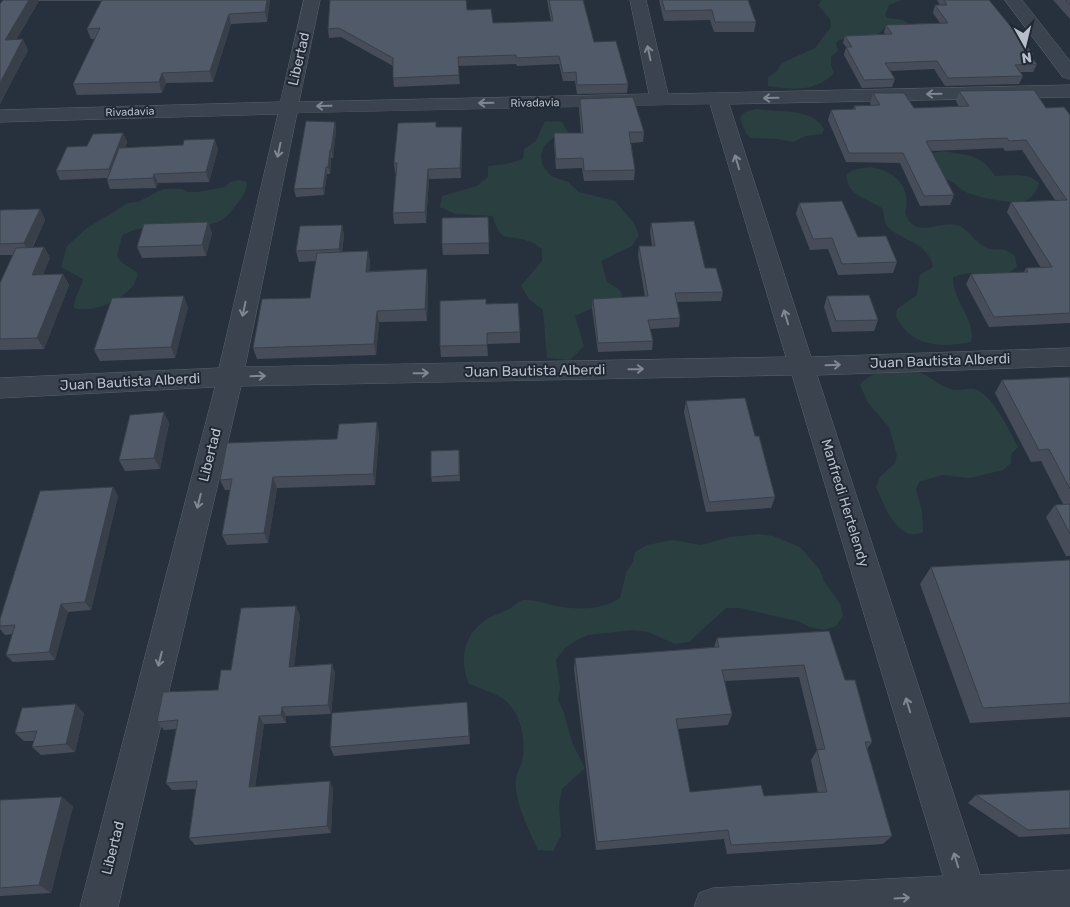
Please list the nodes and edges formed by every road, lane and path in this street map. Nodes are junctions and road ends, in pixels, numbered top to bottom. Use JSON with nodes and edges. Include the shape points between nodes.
{"nodes":[{"id":1,"x":312,"y":0,"type":"edge"},
{"id":2,"x":638,"y":0,"type":"edge"},
{"id":3,"x":1013,"y":0,"type":"edge"},
{"id":4,"x":1070,"y":73,"type":"edge"},
{"id":5,"x":1070,"y":91,"type":"edge"},
{"id":6,"x":718,"y":99,"type":"junction"},
{"id":7,"x":660,"y":101,"type":"junction"},
{"id":8,"x":288,"y":106,"type":"junction"},
{"id":9,"x":0,"y":116,"type":"edge"},
{"id":10,"x":1070,"y":357,"type":"edge"},
{"id":11,"x":802,"y":366,"type":"junction"},
{"id":12,"x":230,"y":377,"type":"junction"},
{"id":13,"x":0,"y":388,"type":"edge"},
{"id":14,"x":1070,"y":889,"type":"edge"},
{"id":15,"x":969,"y":901,"type":"edge"},
{"id":16,"x":99,"y":907,"type":"edge"},
{"id":17,"x":713,"y":907,"type":"edge"}],
"edges":[{"from":1,"to":8,"type":"street","name":"Libertad"},
{"from":7,"to":2,"type":"street","one_way":true},
{"from":3,"to":4,"type":"street"},
{"from":5,"to":6,"type":"street","name":"Rivadavia","one_way":true},
{"from":6,"to":7,"type":"street","name":"Rivadavia"},
{"from":11,"to":6,"type":"street","name":"Manfredi Hertelendy","one_way":true},
{"from":7,"to":8,"type":"street","name":"Rivadavia","one_way":true},
{"from":8,"to":9,"type":"street","name":"Rivadavia"},
{"from":8,"to":12,"type":"street","name":"Libertad","one_way":true},
{"from":11,"to":10,"type":"street","name":"Juan Bautista Alberdi","one_way":true},
{"from":12,"to":11,"type":"street","name":"Juan Bautista Alberdi","one_way":true},
{"from":15,"to":11,"type":"street","name":"Manfredi Hertelendy","one_way":true},
{"from":12,"to":13,"type":"street","name":"Juan Bautista Alberdi"},
{"from":12,"to":16,"type":"street","name":"Libertad","one_way":true},
{"from":14,"to":15,"type":"street"},
{"from":17,"to":15,"type":"street","one_way":true}]}
